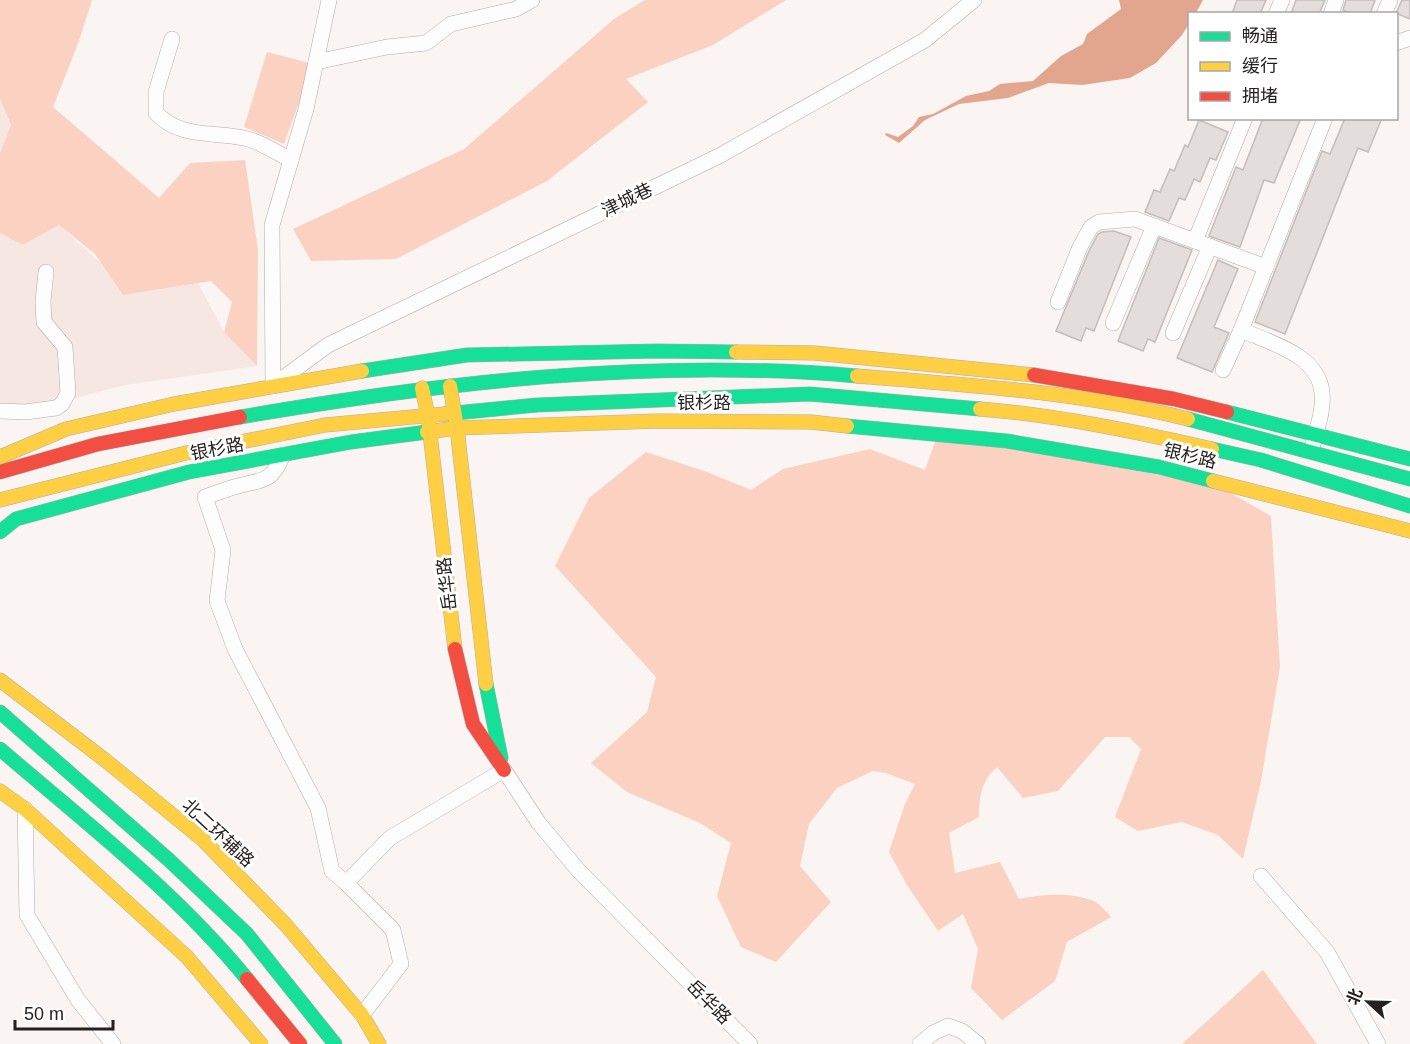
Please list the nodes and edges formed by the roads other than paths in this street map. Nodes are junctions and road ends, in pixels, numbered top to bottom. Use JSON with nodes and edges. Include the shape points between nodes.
{"nodes":[{"id":1,"x":329,"y":0,"type":"edge"},
{"id":2,"x":532,"y":0,"type":"edge"},
{"id":3,"x":974,"y":0,"type":"edge"},
{"id":4,"x":172,"y":39,"type":"dead end"},
{"id":5,"x":316,"y":62,"type":"junction"},
{"id":6,"x":1244,"y":120,"type":"edge"},
{"id":7,"x":1324,"y":120,"type":"edge"},
{"id":8,"x":291,"y":160,"type":"junction"},
{"id":9,"x":1154,"y":226,"type":"junction"},
{"id":10,"x":1195,"y":241,"type":"junction"},
{"id":11,"x":1210,"y":246,"type":"junction"},
{"id":12,"x":1266,"y":267,"type":"junction"},
{"id":13,"x":46,"y":272,"type":"dead end"},
{"id":14,"x":1058,"y":302,"type":"dead end"},
{"id":15,"x":1113,"y":322,"type":"dead end"},
{"id":16,"x":1241,"y":330,"type":"junction"},
{"id":17,"x":1173,"y":333,"type":"dead end"},
{"id":18,"x":1223,"y":370,"type":"dead end"},
{"id":19,"x":273,"y":386,"type":"junction"},
{"id":20,"x":450,"y":386,"type":"junction"},
{"id":21,"x":422,"y":388,"type":"junction"},
{"id":22,"x":0,"y":411,"type":"edge"},
{"id":23,"x":455,"y":412,"type":"junction"},
{"id":24,"x":428,"y":416,"type":"junction"},
{"id":25,"x":457,"y":428,"type":"junction"},
{"id":26,"x":430,"y":432,"type":"junction"},
{"id":27,"x":1315,"y":434,"type":"junction"},
{"id":28,"x":98,"y":444,"type":"junction"},
{"id":29,"x":1310,"y":453,"type":"junction"},
{"id":30,"x":283,"y":455,"type":"junction"},
{"id":31,"x":0,"y":459,"type":"edge"},
{"id":32,"x":1410,"y":459,"type":"edge"},
{"id":33,"x":0,"y":472,"type":"edge"},
{"id":34,"x":1302,"y":472,"type":"junction"},
{"id":35,"x":1410,"y":479,"type":"edge"},
{"id":36,"x":0,"y":500,"type":"edge"},
{"id":37,"x":1410,"y":506,"type":"edge"},
{"id":38,"x":1410,"y":531,"type":"edge"},
{"id":39,"x":0,"y":532,"type":"edge"},
{"id":40,"x":0,"y":680,"type":"edge"},
{"id":41,"x":0,"y":712,"type":"edge"},
{"id":42,"x":0,"y":749,"type":"edge"},
{"id":43,"x":504,"y":770,"type":"junction"},
{"id":44,"x":0,"y":791,"type":"edge"},
{"id":45,"x":25,"y":809,"type":"junction"},
{"id":46,"x":1261,"y":876,"type":"dead end"},
{"id":47,"x":346,"y":882,"type":"junction"},
{"id":48,"x":362,"y":1015,"type":"junction"},
{"id":49,"x":113,"y":1044,"type":"edge"},
{"id":50,"x":261,"y":1044,"type":"edge"},
{"id":51,"x":300,"y":1044,"type":"edge"},
{"id":52,"x":335,"y":1044,"type":"edge"},
{"id":53,"x":379,"y":1044,"type":"edge"},
{"id":54,"x":750,"y":1044,"type":"edge"},
{"id":55,"x":920,"y":1044,"type":"edge"},
{"id":56,"x":978,"y":1044,"type":"edge"},
{"id":57,"x":1378,"y":1044,"type":"edge"}],
"edges":[{"from":1,"to":5,"type":"street"},
{"from":2,"to":5,"type":"street","via":[[516,9],[452,24],[426,43],[387,46]]},
{"from":3,"to":19,"type":"street","name":"津城巷","via":[[925,40],[719,156],[328,345]]},
{"from":4,"to":8,"type":"street","via":[[156,92],[156,113],[186,132],[246,138]]},
{"from":5,"to":8,"type":"street"},
{"from":6,"to":10,"type":"street"},
{"from":7,"to":12,"type":"street"},
{"from":8,"to":19,"type":"street","via":[[272,225]]},
{"from":9,"to":10,"type":"street"},
{"from":9,"to":14,"type":"street","via":[[1124,219],[1090,227]]},
{"from":9,"to":15,"type":"street"},
{"from":10,"to":11,"type":"street"},
{"from":11,"to":12,"type":"street"},
{"from":11,"to":17,"type":"street"},
{"from":12,"to":16,"type":"street"},
{"from":13,"to":22,"type":"street","via":[[44,322],[65,347],[68,393],[56,408]]},
{"from":16,"to":18,"type":"street"},
{"from":16,"to":27,"type":"street","via":[[1301,358],[1312,368],[1322,393]]},
{"from":19,"to":27,"type":"main road","via":[[467,355],[814,352],[1016,372],[1174,399]]},
{"from":19,"to":31,"type":"main road","via":[[66,429]]},
{"from":20,"to":21,"type":"main road","name":"银杉路"},
{"from":20,"to":23,"type":"main road","name":"岳华路"},
{"from":20,"to":29,"type":"main road","name":"银杉路","via":[[636,370],[814,372],[1007,388],[1107,402],[1185,418]]},
{"from":21,"to":24,"type":"main road","name":"岳华路"},
{"from":21,"to":28,"type":"main road","name":"银杉路"},
{"from":23,"to":24,"type":"main road","name":"银杉路"},
{"from":23,"to":25,"type":"main road","name":"岳华路"},
{"from":23,"to":34,"type":"main road","name":"银杉路","via":[[810,394],[1007,411],[1161,437]]},
{"from":24,"to":26,"type":"main road","name":"岳华路"},
{"from":24,"to":36,"type":"main road","name":"银杉路","via":[[325,425],[186,453]]},
{"from":25,"to":26,"type":"main road","name":"银杉路"},
{"from":25,"to":38,"type":"main road","name":"银杉路","via":[[658,421],[811,422],[1007,441],[1159,467]]},
{"from":25,"to":43,"type":"main road","name":"岳华路","via":[[484,674]]},
{"from":26,"to":30,"type":"main road","name":"银杉路"},
{"from":26,"to":43,"type":"main road","name":"岳华路","via":[[455,650],[463,687],[473,724]]},
{"from":27,"to":29,"type":"street"},
{"from":27,"to":32,"type":"main road"},
{"from":28,"to":31,"type":"main road"},
{"from":28,"to":33,"type":"main road","name":"银杉路"},
{"from":29,"to":34,"type":"street"},
{"from":29,"to":35,"type":"main road","name":"银杉路"},
{"from":30,"to":39,"type":"main road","name":"银杉路","via":[[189,472],[27,516],[16,519]]},
{"from":30,"to":47,"type":"street","via":[[277,469],[263,481],[205,496],[223,550],[217,601],[235,649],[318,808],[332,871]]},
{"from":34,"to":37,"type":"main road","name":"银杉路"},
{"from":40,"to":48,"type":"main road","name":"北二环辅路","via":[[202,839],[285,924]]},
{"from":41,"to":52,"type":"main road","via":[[247,934]]},
{"from":42,"to":51,"type":"main road","via":[[147,875],[225,952]]},
{"from":43,"to":47,"type":"street","via":[[390,838]]},
{"from":43,"to":54,"type":"street","name":"岳华路","via":[[538,822],[579,870]]},
{"from":44,"to":45,"type":"main road"},
{"from":45,"to":49,"type":"street","via":[[27,915],[78,1000]]},
{"from":45,"to":50,"type":"main road","via":[[187,957]]},
{"from":46,"to":57,"type":"street","via":[[1327,952]]},
{"from":47,"to":48,"type":"street","via":[[393,930],[401,964]]},
{"from":48,"to":53,"type":"main road","name":"北二环辅路"},
{"from":55,"to":56,"type":"street","via":[[948,1026],[962,1030]]}]}
